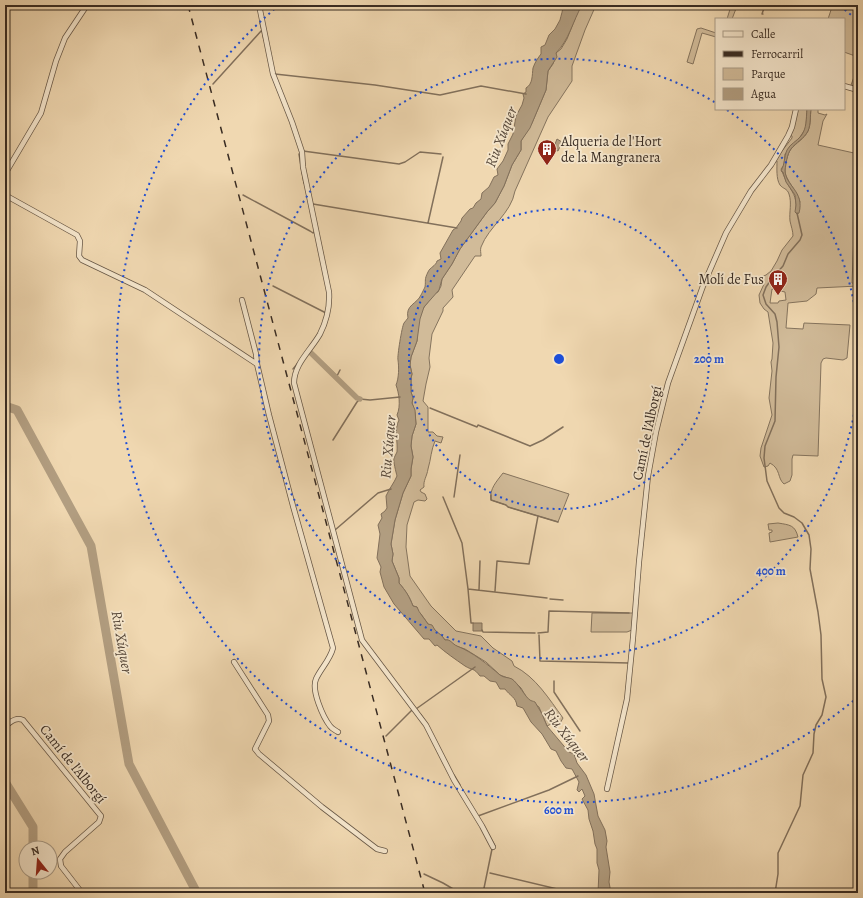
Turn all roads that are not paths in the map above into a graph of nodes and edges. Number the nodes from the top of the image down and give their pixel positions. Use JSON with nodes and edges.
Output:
{"nodes":[{"id":1,"x":87,"y":5,"type":"edge"},
{"id":2,"x":259,"y":5,"type":"edge"},
{"id":3,"x":845,"y":86,"type":"edge"},
{"id":4,"x":858,"y":90,"type":"edge"},
{"id":5,"x":796,"y":110,"type":"edge"},
{"id":6,"x":5,"y":174,"type":"edge"},
{"id":7,"x":5,"y":195,"type":"edge"},
{"id":8,"x":242,"y":300,"type":"dead end"},
{"id":9,"x":257,"y":364,"type":"junction"},
{"id":10,"x":234,"y":662,"type":"dead end"},
{"id":11,"x":5,"y":726,"type":"edge"},
{"id":12,"x":338,"y":732,"type":"dead end"},
{"id":13,"x":607,"y":789,"type":"dead end"},
{"id":14,"x":493,"y":847,"type":"dead end"},
{"id":15,"x":385,"y":851,"type":"dead end"},
{"id":16,"x":82,"y":893,"type":"edge"}],
"edges":[{"from":1,"to":6,"type":"street"},
{"from":2,"to":14,"type":"street"},
{"from":3,"to":4,"type":"street"},
{"from":5,"to":13,"type":"street","name":"Camí de l'Alborgí"},
{"from":7,"to":9,"type":"street"},
{"from":8,"to":9,"type":"street"},
{"from":9,"to":12,"type":"street"},
{"from":10,"to":15,"type":"street"},
{"from":11,"to":16,"type":"street","name":"Camí de l'Alborgí"}]}
